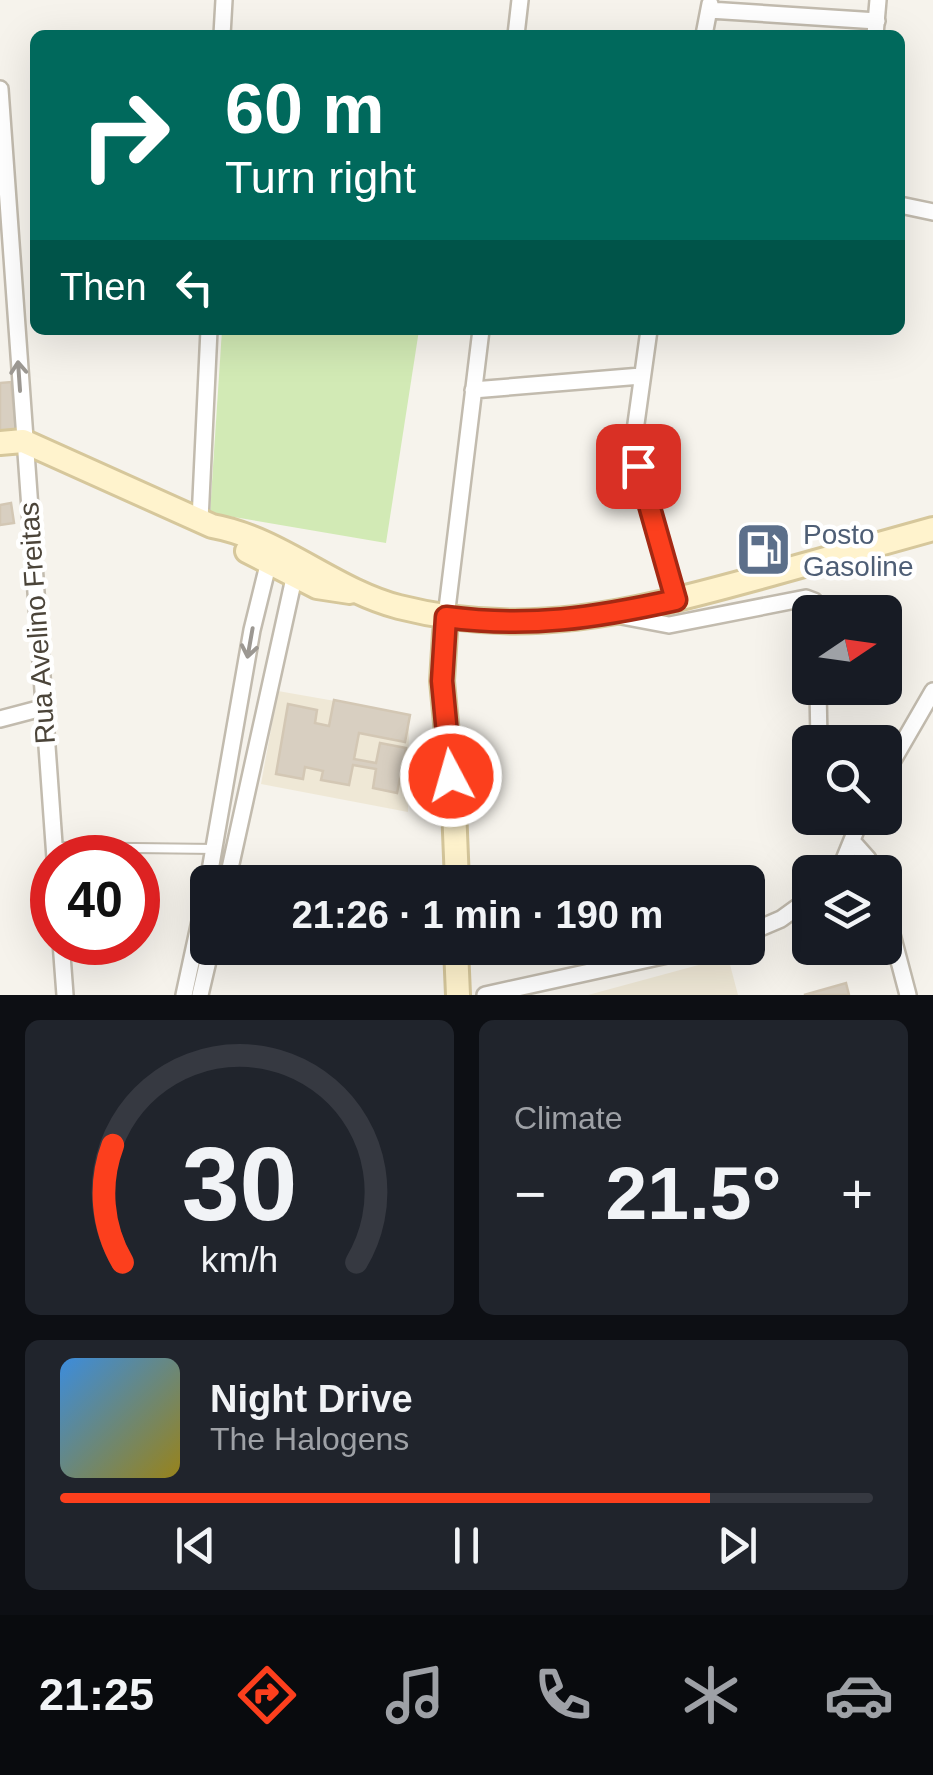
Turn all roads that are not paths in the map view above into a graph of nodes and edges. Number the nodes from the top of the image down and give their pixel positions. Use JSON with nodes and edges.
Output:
{"nodes":[{"id":1,"x":224,"y":0,"type":"edge"},
{"id":2,"x":520,"y":0,"type":"edge"},
{"id":3,"x":878,"y":0,"type":"edge"},
{"id":4,"x":710,"y":5,"type":"edge"},
{"id":5,"x":876,"y":28,"type":"edge"},
{"id":6,"x":222,"y":30,"type":"edge"},
{"id":7,"x":517,"y":30,"type":"edge"},
{"id":8,"x":705,"y":30,"type":"edge"},
{"id":9,"x":0,"y":94,"type":"edge"},
{"id":10,"x":905,"y":206,"type":"edge"},
{"id":11,"x":933,"y":212,"type":"edge"},
{"id":12,"x":209,"y":335,"type":"edge"},
{"id":13,"x":480,"y":335,"type":"edge"},
{"id":14,"x":648,"y":335,"type":"edge"},
{"id":15,"x":641,"y":376,"type":"junction"},
{"id":16,"x":473,"y":390,"type":"junction"},
{"id":17,"x":12,"y":442,"type":"edge"},
{"id":18,"x":206,"y":523,"type":"junction"},
{"id":19,"x":933,"y":529,"type":"edge"},
{"id":20,"x":270,"y":555,"type":"junction"},
{"id":21,"x":296,"y":568,"type":"junction"},
{"id":22,"x":676,"y":600,"type":"junction"},
{"id":23,"x":792,"y":609,"type":"edge"},
{"id":24,"x":612,"y":614,"type":"junction"},
{"id":25,"x":446,"y":617,"type":"junction"},
{"id":26,"x":933,"y":692,"type":"edge"},
{"id":27,"x":42,"y":708,"type":"junction"},
{"id":28,"x":0,"y":719,"type":"edge"},
{"id":29,"x":902,"y":745,"type":"edge"},
{"id":30,"x":222,"y":808,"type":"junction"},
{"id":31,"x":244,"y":813,"type":"junction"},
{"id":32,"x":53,"y":835,"type":"edge"},
{"id":33,"x":215,"y":849,"type":"junction"},
{"id":34,"x":160,"y":850,"type":"edge"},
{"id":35,"x":212,"y":865,"type":"edge"},
{"id":36,"x":230,"y":865,"type":"edge"},
{"id":37,"x":456,"y":865,"type":"edge"},
{"id":38,"x":792,"y":911,"type":"edge"},
{"id":39,"x":765,"y":926,"type":"edge"},
{"id":40,"x":64,"y":965,"type":"edge"},
{"id":41,"x":190,"y":965,"type":"edge"},
{"id":42,"x":207,"y":965,"type":"edge"},
{"id":43,"x":457,"y":965,"type":"edge"},
{"id":44,"x":621,"y":965,"type":"edge"},
{"id":45,"x":900,"y":965,"type":"edge"},
{"id":46,"x":66,"y":995,"type":"edge"},
{"id":47,"x":184,"y":995,"type":"edge"},
{"id":48,"x":200,"y":995,"type":"edge"},
{"id":49,"x":458,"y":995,"type":"edge"},
{"id":50,"x":484,"y":995,"type":"edge"},
{"id":51,"x":908,"y":995,"type":"edge"}],
"edges":[{"from":1,"to":6,"type":"street"},
{"from":2,"to":7,"type":"street"},
{"from":3,"to":5,"type":"street"},
{"from":4,"to":5,"type":"street"},
{"from":4,"to":8,"type":"street"},
{"from":17,"to":9,"type":"street","name":"Rua Avelino Freitas","one_way":true},
{"from":10,"to":11,"type":"street"},
{"from":12,"to":18,"type":"street"},
{"from":13,"to":16,"type":"street"},
{"from":14,"to":15,"type":"street"},
{"from":15,"to":16,"type":"street"},
{"from":15,"to":22,"type":"street"},
{"from":16,"to":25,"type":"street"},
{"from":17,"to":18,"type":"main road"},
{"from":17,"to":27,"type":"street","name":"Rua Avelino Freitas"},
{"from":18,"to":20,"type":"main road"},
{"from":19,"to":22,"type":"main road"},
{"from":20,"to":21,"type":"main road"},
{"from":20,"to":30,"type":"street","one_way":true},
{"from":21,"to":25,"type":"main road"},
{"from":21,"to":31,"type":"street"},
{"from":22,"to":24,"type":"main road"},
{"from":23,"to":24,"type":"street"},
{"from":24,"to":25,"type":"main road"},
{"from":25,"to":37,"type":"main road"},
{"from":26,"to":29,"type":"street"},
{"from":27,"to":28,"type":"street"},
{"from":27,"to":32,"type":"street","name":"Rua Avelino Freitas"},
{"from":30,"to":31,"type":"street"},
{"from":30,"to":33,"type":"street"},
{"from":31,"to":36,"type":"street"},
{"from":33,"to":34,"type":"lane"},
{"from":33,"to":35,"type":"street"},
{"from":38,"to":39,"type":"street"},
{"from":40,"to":46,"type":"street"},
{"from":41,"to":47,"type":"street"},
{"from":42,"to":48,"type":"street"},
{"from":43,"to":49,"type":"main road"},
{"from":44,"to":50,"type":"street"},
{"from":45,"to":51,"type":"street"}]}
